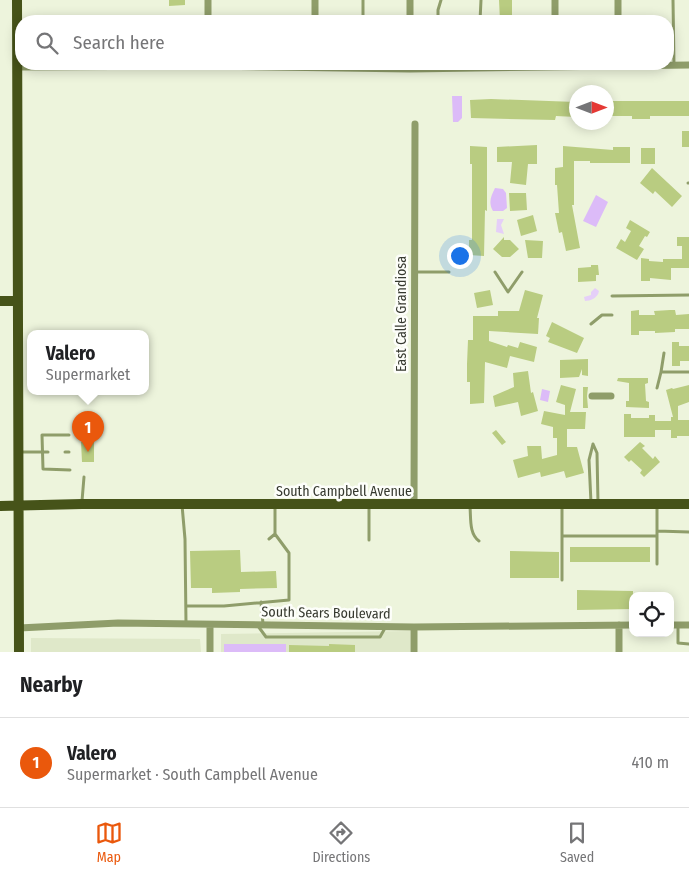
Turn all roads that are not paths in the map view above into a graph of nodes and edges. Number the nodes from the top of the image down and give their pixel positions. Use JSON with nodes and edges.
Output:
{"nodes":[{"id":1,"x":16,"y":0,"type":"edge"},
{"id":2,"x":208,"y":0,"type":"edge"},
{"id":3,"x":315,"y":0,"type":"edge"},
{"id":4,"x":363,"y":0,"type":"edge"},
{"id":5,"x":410,"y":0,"type":"edge"},
{"id":6,"x":441,"y":0,"type":"edge"},
{"id":7,"x":481,"y":0,"type":"edge"},
{"id":8,"x":555,"y":0,"type":"edge"},
{"id":9,"x":618,"y":0,"type":"edge"},
{"id":10,"x":673,"y":0,"type":"edge"},
{"id":11,"x":16,"y":15,"type":"edge"},
{"id":12,"x":208,"y":15,"type":"edge"},
{"id":13,"x":315,"y":15,"type":"edge"},
{"id":14,"x":363,"y":15,"type":"edge"},
{"id":15,"x":410,"y":15,"type":"edge"},
{"id":16,"x":438,"y":15,"type":"edge"},
{"id":17,"x":480,"y":15,"type":"edge"},
{"id":18,"x":555,"y":15,"type":"edge"},
{"id":19,"x":618,"y":15,"type":"edge"},
{"id":20,"x":673,"y":15,"type":"edge"},
{"id":21,"x":674,"y":65,"type":"edge"},
{"id":22,"x":689,"y":65,"type":"edge"},
{"id":23,"x":17,"y":70,"type":"edge"},
{"id":24,"x":415,"y":124,"type":"dead end"},
{"id":25,"x":414,"y":272,"type":"junction"},
{"id":26,"x":449,"y":272,"type":"dead end"},
{"id":27,"x":495,"y":272,"type":"dead end"},
{"id":28,"x":522,"y":272,"type":"dead end"},
{"id":29,"x":689,"y":295,"type":"edge"},
{"id":30,"x":612,"y":296,"type":"dead end"},
{"id":31,"x":0,"y":301,"type":"edge"},
{"id":32,"x":18,"y":301,"type":"junction"},
{"id":33,"x":612,"y":315,"type":"dead end"},
{"id":34,"x":592,"y":324,"type":"dead end"},
{"id":35,"x":664,"y":353,"type":"dead end"},
{"id":36,"x":661,"y":372,"type":"junction"},
{"id":37,"x":689,"y":372,"type":"edge"},
{"id":38,"x":657,"y":388,"type":"dead end"},
{"id":39,"x":592,"y":396,"type":"dead end"},
{"id":40,"x":611,"y":396,"type":"dead end"},
{"id":41,"x":69,"y":435,"type":"dead end"},
{"id":42,"x":19,"y":452,"type":"junction"},
{"id":43,"x":43,"y":452,"type":"junction"},
{"id":44,"x":48,"y":452,"type":"dead end"},
{"id":45,"x":70,"y":470,"type":"dead end"},
{"id":46,"x":84,"y":477,"type":"dead end"},
{"id":47,"x":82,"y":504,"type":"junction"},
{"id":48,"x":182,"y":504,"type":"junction"},
{"id":49,"x":470,"y":504,"type":"junction"},
{"id":50,"x":562,"y":504,"type":"junction"},
{"id":51,"x":595,"y":504,"type":"junction"},
{"id":52,"x":689,"y":504,"type":"edge"},
{"id":53,"x":19,"y":505,"type":"junction"},
{"id":54,"x":275,"y":505,"type":"junction"},
{"id":55,"x":369,"y":505,"type":"junction"},
{"id":56,"x":414,"y":505,"type":"junction"},
{"id":57,"x":657,"y":505,"type":"junction"},
{"id":58,"x":0,"y":506,"type":"edge"},
{"id":59,"x":657,"y":531,"type":"junction"},
{"id":60,"x":689,"y":532,"type":"edge"},
{"id":61,"x":275,"y":534,"type":"junction"},
{"id":62,"x":563,"y":536,"type":"dead end"},
{"id":63,"x":657,"y":536,"type":"junction"},
{"id":64,"x":269,"y":539,"type":"dead end"},
{"id":65,"x":369,"y":540,"type":"dead end"},
{"id":66,"x":479,"y":541,"type":"dead end"},
{"id":67,"x":657,"y":564,"type":"dead end"},
{"id":68,"x":562,"y":580,"type":"dead end"},
{"id":69,"x":261,"y":602,"type":"junction"},
{"id":70,"x":186,"y":606,"type":"junction"},
{"id":71,"x":186,"y":624,"type":"junction"},
{"id":72,"x":210,"y":625,"type":"junction"},
{"id":73,"x":260,"y":625,"type":"junction"},
{"id":74,"x":619,"y":625,"type":"junction"},
{"id":75,"x":629,"y":625,"type":"edge"},
{"id":76,"x":674,"y":625,"type":"edge"},
{"id":77,"x":689,"y":625,"type":"edge"},
{"id":78,"x":386,"y":626,"type":"junction"},
{"id":79,"x":414,"y":627,"type":"junction"},
{"id":80,"x":19,"y":628,"type":"junction"},
{"id":81,"x":689,"y":644,"type":"edge"},
{"id":82,"x":19,"y":652,"type":"edge"},
{"id":83,"x":210,"y":652,"type":"edge"},
{"id":84,"x":414,"y":652,"type":"edge"},
{"id":85,"x":619,"y":652,"type":"edge"}],
"edges":[{"from":1,"to":11,"type":"main road"},
{"from":2,"to":12,"type":"street"},
{"from":3,"to":13,"type":"street"},
{"from":4,"to":14,"type":"lane"},
{"from":5,"to":15,"type":"street"},
{"from":6,"to":16,"type":"lane"},
{"from":7,"to":17,"type":"lane"},
{"from":8,"to":18,"type":"street"},
{"from":9,"to":19,"type":"street"},
{"from":10,"to":20,"type":"lane"},
{"from":21,"to":22,"type":"street"},
{"from":23,"to":32,"type":"main road"},
{"from":24,"to":25,"type":"street","name":"East Calle Grandiosa"},
{"from":25,"to":26,"type":"lane"},
{"from":25,"to":56,"type":"street","name":"East Calle Grandiosa"},
{"from":27,"to":28,"type":"lane"},
{"from":29,"to":30,"type":"lane"},
{"from":31,"to":32,"type":"main road"},
{"from":32,"to":42,"type":"main road"},
{"from":33,"to":34,"type":"lane"},
{"from":35,"to":36,"type":"lane"},
{"from":36,"to":37,"type":"lane"},
{"from":36,"to":38,"type":"lane"},
{"from":39,"to":40,"type":"street"},
{"from":41,"to":43,"type":"lane"},
{"from":42,"to":43,"type":"lane"},
{"from":42,"to":53,"type":"main road"},
{"from":43,"to":44,"type":"lane"},
{"from":43,"to":45,"type":"lane"},
{"from":46,"to":47,"type":"lane"},
{"from":47,"to":48,"type":"main road","name":"South Campbell Avenue"},
{"from":47,"to":53,"type":"main road","name":"South Campbell Avenue"},
{"from":48,"to":54,"type":"main road","name":"South Campbell Avenue"},
{"from":48,"to":70,"type":"lane"},
{"from":49,"to":50,"type":"main road","name":"South Campbell Avenue"},
{"from":49,"to":56,"type":"main road","name":"South Campbell Avenue"},
{"from":49,"to":66,"type":"lane"},
{"from":50,"to":51,"type":"main road","name":"South Campbell Avenue"},
{"from":50,"to":68,"type":"lane"},
{"from":51,"to":51,"type":"lane"},
{"from":51,"to":57,"type":"main road","name":"South Campbell Avenue"},
{"from":52,"to":57,"type":"main road","name":"South Campbell Avenue"},
{"from":53,"to":58,"type":"main road","name":"South Campbell Avenue"},
{"from":53,"to":80,"type":"main road"},
{"from":54,"to":55,"type":"main road","name":"South Campbell Avenue"},
{"from":54,"to":61,"type":"lane"},
{"from":55,"to":56,"type":"main road","name":"South Campbell Avenue"},
{"from":55,"to":65,"type":"lane"},
{"from":57,"to":59,"type":"lane"},
{"from":59,"to":60,"type":"lane"},
{"from":59,"to":63,"type":"lane"},
{"from":61,"to":64,"type":"lane"},
{"from":61,"to":69,"type":"lane"},
{"from":62,"to":63,"type":"lane"},
{"from":63,"to":67,"type":"lane"},
{"from":69,"to":70,"type":"lane"},
{"from":69,"to":73,"type":"lane"},
{"from":70,"to":71,"type":"lane"},
{"from":71,"to":72,"type":"street","name":"South Sears Boulevard"},
{"from":71,"to":80,"type":"street","name":"South Sears Boulevard"},
{"from":72,"to":73,"type":"street","name":"South Sears Boulevard"},
{"from":72,"to":83,"type":"street"},
{"from":73,"to":78,"type":"street","name":"South Sears Boulevard"},
{"from":73,"to":78,"type":"lane"},
{"from":74,"to":75,"type":"street","name":"South Sears Boulevard"},
{"from":74,"to":79,"type":"street","name":"South Sears Boulevard"},
{"from":74,"to":85,"type":"street"},
{"from":76,"to":77,"type":"street"},
{"from":76,"to":81,"type":"lane"},
{"from":78,"to":79,"type":"street","name":"South Sears Boulevard"},
{"from":79,"to":84,"type":"street"},
{"from":80,"to":82,"type":"main road"}]}
